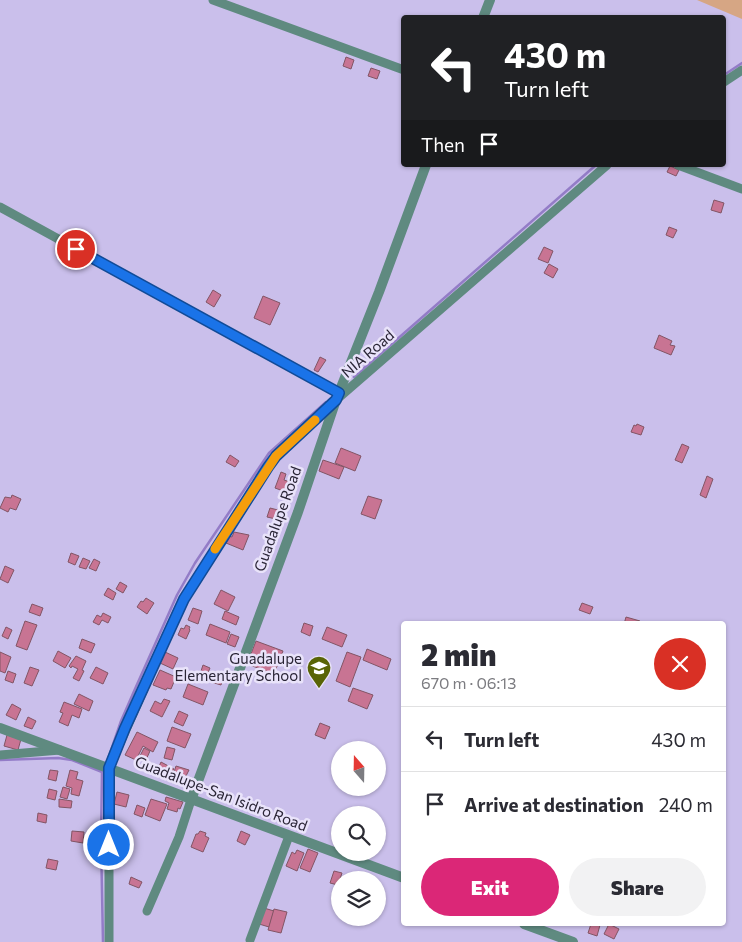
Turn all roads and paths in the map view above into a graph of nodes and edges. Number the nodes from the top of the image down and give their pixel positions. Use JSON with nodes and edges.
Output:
{"nodes":[{"id":1,"x":213,"y":0,"type":"edge"},
{"id":2,"x":490,"y":0,"type":"edge"},
{"id":3,"x":484,"y":15,"type":"edge"},
{"id":4,"x":401,"y":69,"type":"edge"},
{"id":5,"x":742,"y":70,"type":"edge"},
{"id":6,"x":726,"y":81,"type":"edge"},
{"id":7,"x":425,"y":167,"type":"edge"},
{"id":8,"x":605,"y":167,"type":"edge"},
{"id":9,"x":683,"y":167,"type":"edge"},
{"id":10,"x":742,"y":189,"type":"edge"},
{"id":11,"x":0,"y":207,"type":"edge"},
{"id":12,"x":338,"y":396,"type":"junction"},
{"id":13,"x":0,"y":728,"type":"edge"},
{"id":14,"x":60,"y":750,"type":"junction"},
{"id":15,"x":0,"y":755,"type":"edge"},
{"id":16,"x":109,"y":768,"type":"junction"},
{"id":17,"x":190,"y":800,"type":"junction"},
{"id":18,"x":289,"y":836,"type":"junction"},
{"id":19,"x":401,"y":877,"type":"edge"},
{"id":20,"x":147,"y":911,"type":"dead end"},
{"id":21,"x":529,"y":926,"type":"edge"},
{"id":22,"x":250,"y":940,"type":"dead end"},
{"id":23,"x":108,"y":942,"type":"edge"},
{"id":24,"x":573,"y":942,"type":"edge"}],
"edges":[{"from":1,"to":4,"type":"street"},
{"from":2,"to":3,"type":"street"},
{"from":5,"to":6,"type":"street"},
{"from":7,"to":12,"type":"street","name":"Guadalupe Road"},
{"from":8,"to":12,"type":"street","name":"NIA Road"},
{"from":9,"to":10,"type":"street"},
{"from":11,"to":12,"type":"street"},
{"from":12,"to":16,"type":"street","name":"NIA Road"},
{"from":12,"to":17,"type":"street","name":"Guadalupe Road"},
{"from":13,"to":14,"type":"street","name":"Guadalupe-San Isidro Road"},
{"from":14,"to":15,"type":"street"},
{"from":14,"to":16,"type":"street","name":"Guadalupe-San Isidro Road"},
{"from":16,"to":17,"type":"street","name":"Guadalupe-San Isidro Road"},
{"from":16,"to":23,"type":"street","name":"NIA Road"},
{"from":17,"to":18,"type":"street","name":"Guadalupe-San Isidro Road"},
{"from":17,"to":20,"type":"street"},
{"from":18,"to":19,"type":"street","name":"Guadalupe-San Isidro Road"},
{"from":18,"to":22,"type":"street"},
{"from":21,"to":24,"type":"street"}]}
